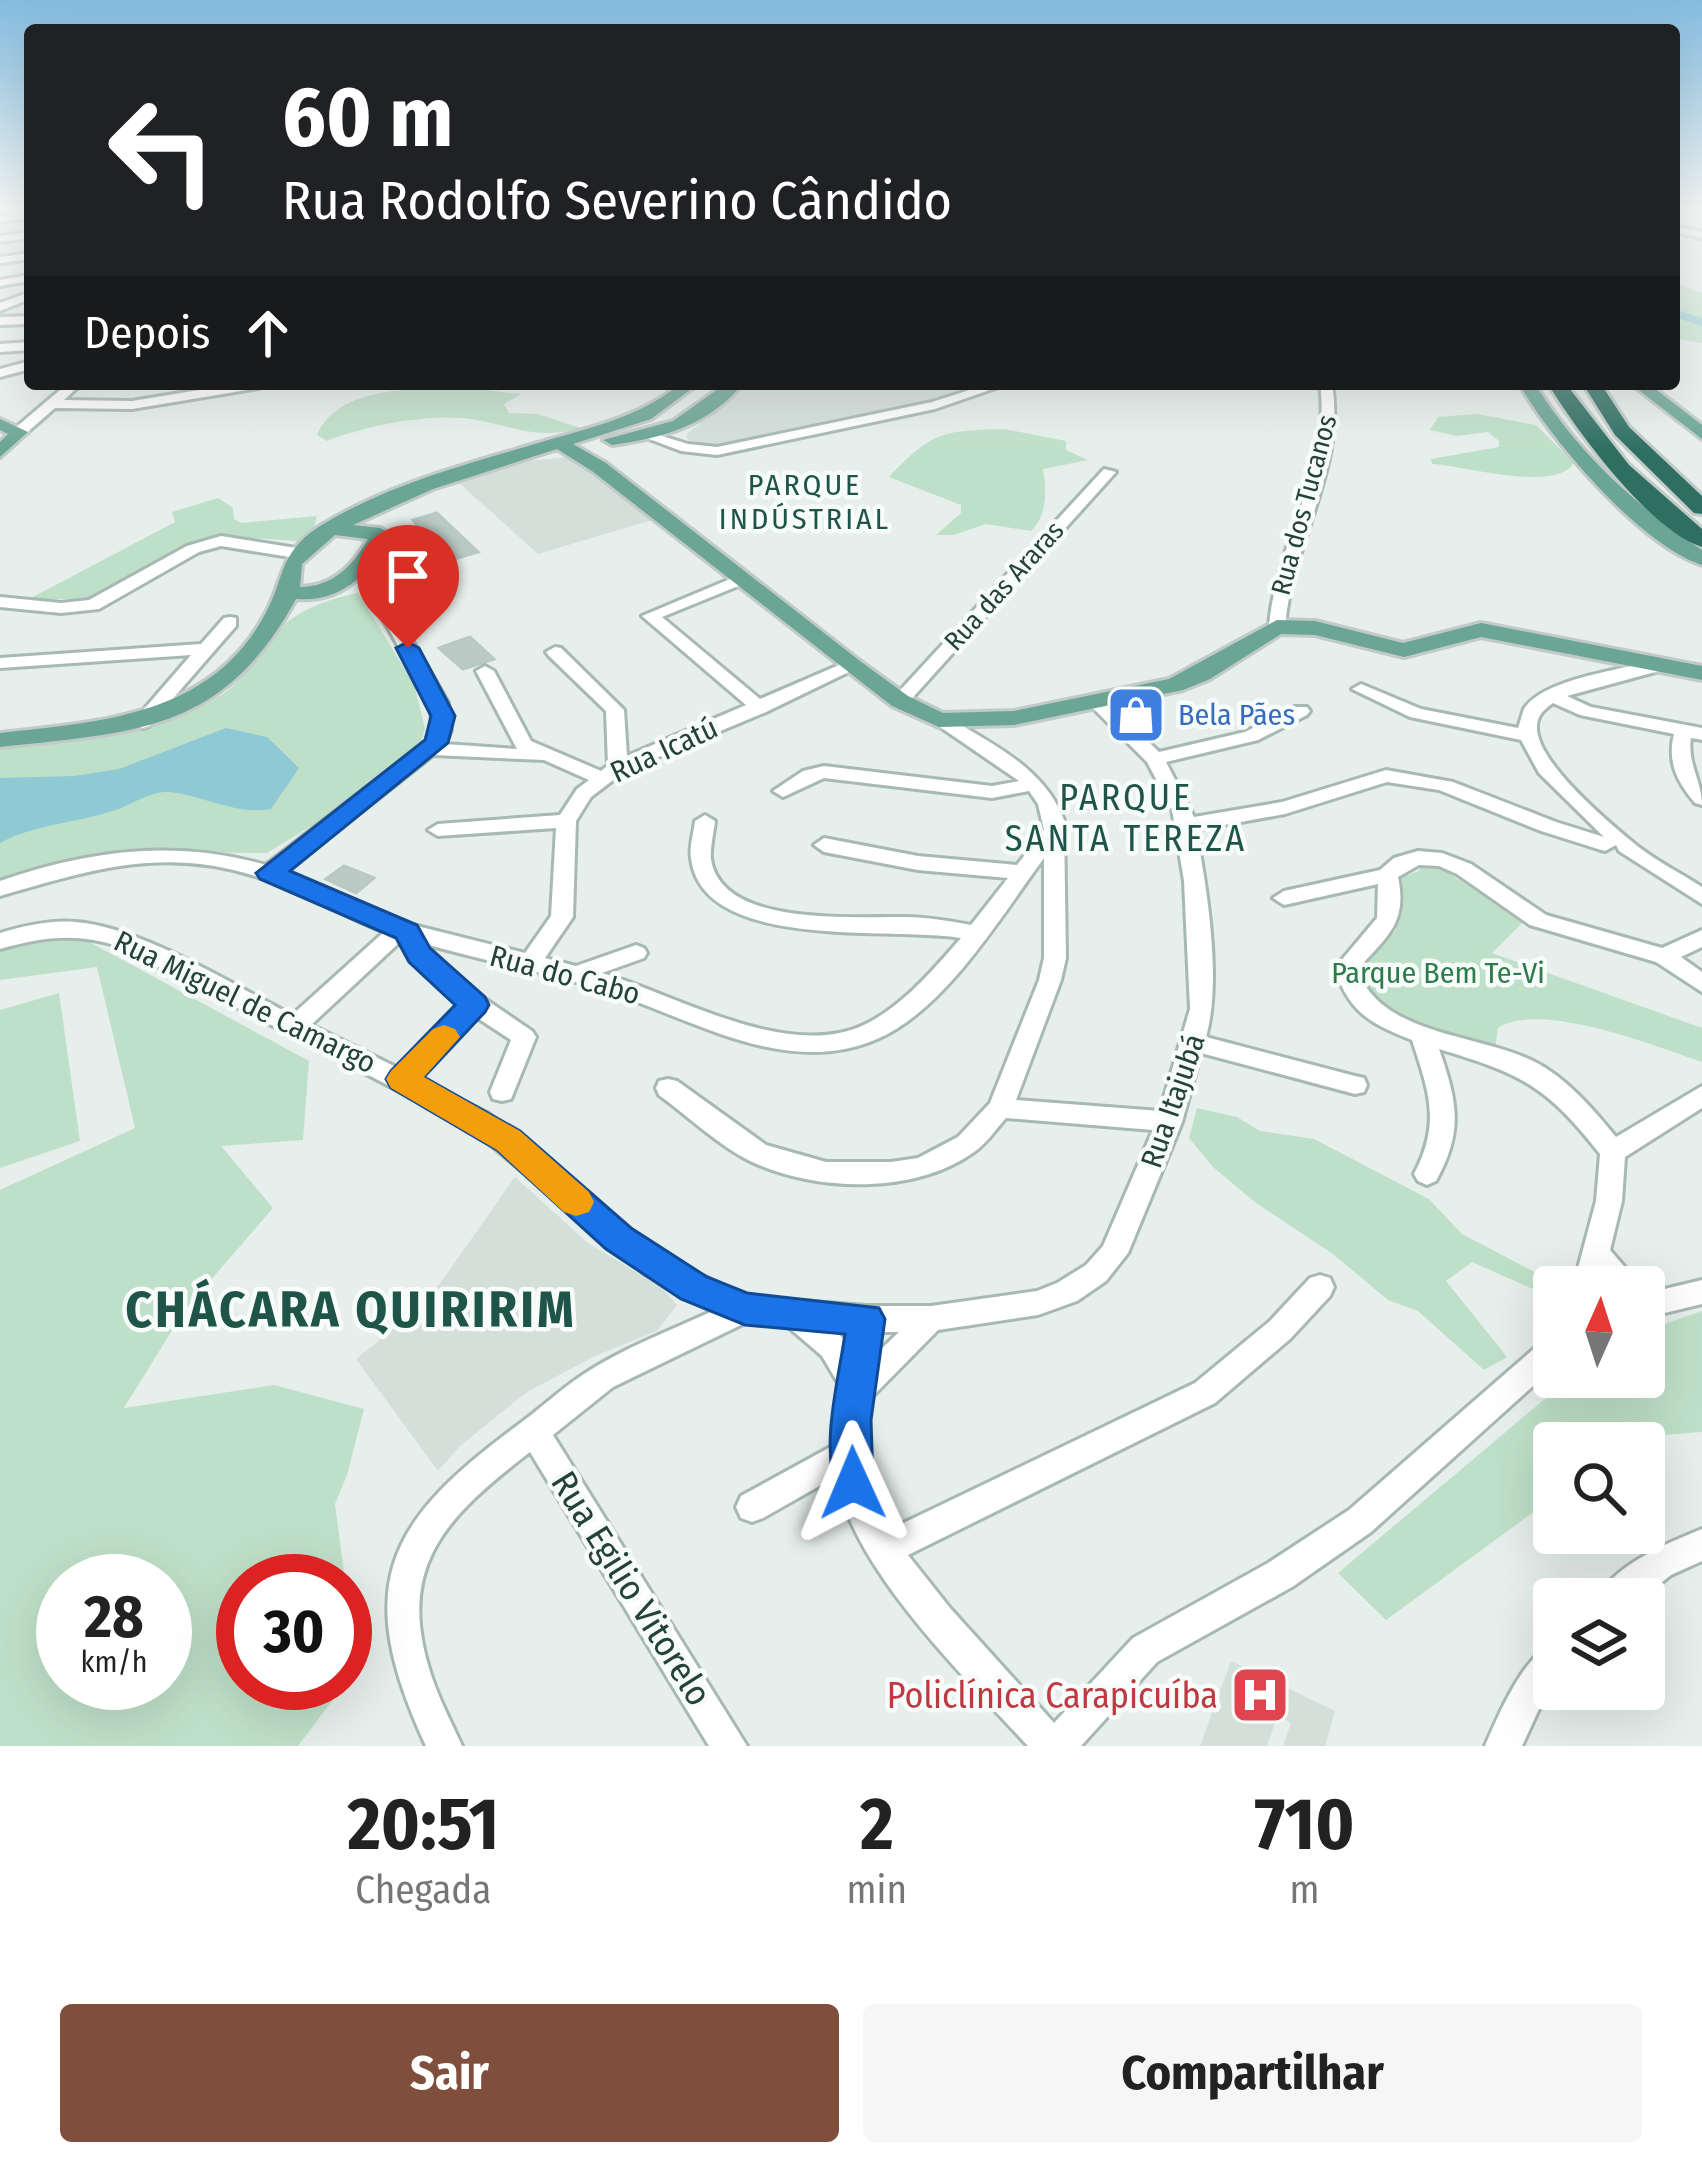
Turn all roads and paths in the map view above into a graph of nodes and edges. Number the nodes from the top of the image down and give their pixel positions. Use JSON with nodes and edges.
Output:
{"nodes":[{"id":1,"x":67,"y":390,"type":"edge"},
{"id":2,"x":184,"y":390,"type":"edge"},
{"id":3,"x":225,"y":390,"type":"edge"},
{"id":4,"x":683,"y":390,"type":"edge"},
{"id":5,"x":729,"y":390,"type":"edge"},
{"id":6,"x":982,"y":390,"type":"edge"},
{"id":7,"x":1327,"y":390,"type":"edge"},
{"id":8,"x":1530,"y":390,"type":"edge"},
{"id":9,"x":1561,"y":390,"type":"edge"},
{"id":10,"x":1596,"y":390,"type":"edge"},
{"id":11,"x":1647,"y":390,"type":"edge"},
{"id":12,"x":191,"y":396,"type":"junction"},
{"id":13,"x":670,"y":401,"type":"junction"},
{"id":14,"x":51,"y":404,"type":"junction"},
{"id":15,"x":712,"y":408,"type":"junction"},
{"id":16,"x":0,"y":424,"type":"edge"},
{"id":17,"x":680,"y":427,"type":"junction"},
{"id":18,"x":19,"y":432,"type":"junction"},
{"id":19,"x":1702,"y":434,"type":"edge"},
{"id":20,"x":640,"y":436,"type":"junction"},
{"id":21,"x":565,"y":447,"type":"junction"},
{"id":22,"x":692,"y":449,"type":"junction"},
{"id":23,"x":0,"y":452,"type":"edge"},
{"id":24,"x":592,"y":463,"type":"junction"},
{"id":25,"x":1109,"y":472,"type":"dead end"},
{"id":26,"x":1702,"y":508,"type":"edge"},
{"id":27,"x":336,"y":529,"type":"junction"},
{"id":28,"x":380,"y":534,"type":"junction"},
{"id":29,"x":1702,"y":540,"type":"edge"},
{"id":30,"x":296,"y":553,"type":"junction"},
{"id":31,"x":1702,"y":559,"type":"edge"},
{"id":32,"x":362,"y":567,"type":"junction"},
{"id":33,"x":742,"y":579,"type":"junction"},
{"id":34,"x":308,"y":592,"type":"junction"},
{"id":35,"x":378,"y":595,"type":"junction"},
{"id":36,"x":0,"y":602,"type":"edge"},
{"id":37,"x":230,"y":622,"type":"dead end"},
{"id":38,"x":1277,"y":627,"type":"junction"},
{"id":39,"x":205,"y":649,"type":"junction"},
{"id":40,"x":555,"y":652,"type":"dead end"},
{"id":41,"x":0,"y":664,"type":"edge"},
{"id":42,"x":1660,"y":665,"type":"junction"},
{"id":43,"x":852,"y":666,"type":"junction"},
{"id":44,"x":485,"y":671,"type":"dead end"},
{"id":45,"x":1702,"y":673,"type":"edge"},
{"id":46,"x":1361,"y":689,"type":"dead end"},
{"id":47,"x":1550,"y":695,"type":"junction"},
{"id":48,"x":900,"y":701,"type":"junction"},
{"id":49,"x":1097,"y":702,"type":"junction"},
{"id":50,"x":760,"y":708,"type":"junction"},
{"id":51,"x":1300,"y":711,"type":"dead end"},
{"id":52,"x":1586,"y":711,"type":"junction"},
{"id":53,"x":939,"y":720,"type":"junction"},
{"id":54,"x":142,"y":722,"type":"junction"},
{"id":55,"x":1526,"y":724,"type":"junction"},
{"id":56,"x":0,"y":725,"type":"edge"},
{"id":57,"x":115,"y":727,"type":"junction"},
{"id":58,"x":1693,"y":733,"type":"edge"},
{"id":59,"x":0,"y":740,"type":"edge"},
{"id":60,"x":429,"y":749,"type":"junction"},
{"id":61,"x":545,"y":756,"type":"junction"},
{"id":62,"x":1155,"y":759,"type":"junction"},
{"id":63,"x":610,"y":773,"type":"junction"},
{"id":64,"x":1034,"y":784,"type":"junction"},
{"id":65,"x":783,"y":791,"type":"dead end"},
{"id":66,"x":1702,"y":799,"type":"edge"},
{"id":67,"x":566,"y":820,"type":"junction"},
{"id":68,"x":705,"y":820,"type":"dead end"},
{"id":69,"x":1187,"y":825,"type":"junction"},
{"id":70,"x":438,"y":830,"type":"dead end"},
{"id":71,"x":1053,"y":832,"type":"junction"},
{"id":72,"x":1617,"y":843,"type":"junction"},
{"id":73,"x":824,"y":845,"type":"dead end"},
{"id":74,"x":270,"y":873,"type":"junction"},
{"id":75,"x":1387,"y":875,"type":"junction"},
{"id":76,"x":1017,"y":879,"type":"junction"},
{"id":77,"x":0,"y":889,"type":"edge"},
{"id":78,"x":1054,"y":892,"type":"junction"},
{"id":79,"x":1702,"y":897,"type":"edge"},
{"id":80,"x":1284,"y":898,"type":"dead end"},
{"id":81,"x":404,"y":930,"type":"junction"},
{"id":82,"x":973,"y":933,"type":"junction"},
{"id":83,"x":1702,"y":938,"type":"edge"},
{"id":84,"x":0,"y":941,"type":"edge"},
{"id":85,"x":637,"y":953,"type":"dead end"},
{"id":86,"x":1664,"y":956,"type":"junction"},
{"id":87,"x":530,"y":963,"type":"junction"},
{"id":88,"x":577,"y":974,"type":"junction"},
{"id":89,"x":1702,"y":985,"type":"edge"},
{"id":90,"x":474,"y":1005,"type":"junction"},
{"id":91,"x":295,"y":1026,"type":"junction"},
{"id":92,"x":1422,"y":1034,"type":"junction"},
{"id":93,"x":1193,"y":1042,"type":"junction"},
{"id":94,"x":402,"y":1079,"type":"junction"},
{"id":95,"x":1355,"y":1085,"type":"dead end"},
{"id":96,"x":668,"y":1088,"type":"dead end"},
{"id":97,"x":502,"y":1092,"type":"dead end"},
{"id":98,"x":1702,"y":1096,"type":"edge"},
{"id":99,"x":1000,"y":1108,"type":"junction"},
{"id":100,"x":1169,"y":1122,"type":"junction"},
{"id":101,"x":1613,"y":1152,"type":"junction"},
{"id":102,"x":1427,"y":1174,"type":"dead end"},
{"id":103,"x":1595,"y":1252,"type":"junction"},
{"id":104,"x":1592,"y":1266,"type":"edge"},
{"id":105,"x":1608,"y":1266,"type":"edge"},
{"id":106,"x":1320,"y":1287,"type":"dead end"},
{"id":107,"x":1702,"y":1292,"type":"edge"},
{"id":108,"x":1665,"y":1298,"type":"edge"},
{"id":109,"x":745,"y":1309,"type":"junction"},
{"id":110,"x":788,"y":1311,"type":"junction"},
{"id":111,"x":866,"y":1319,"type":"junction"},
{"id":112,"x":931,"y":1319,"type":"junction"},
{"id":113,"x":1533,"y":1368,"type":"edge"},
{"id":114,"x":856,"y":1392,"type":"junction"},
{"id":115,"x":534,"y":1431,"type":"junction"},
{"id":116,"x":852,"y":1451,"type":"junction"},
{"id":117,"x":752,"y":1507,"type":"dead end"},
{"id":118,"x":1702,"y":1545,"type":"edge"},
{"id":119,"x":885,"y":1549,"type":"junction"},
{"id":120,"x":1642,"y":1578,"type":"edge"},
{"id":121,"x":1533,"y":1689,"type":"edge"},
{"id":122,"x":444,"y":1746,"type":"edge"},
{"id":123,"x":729,"y":1746,"type":"edge"},
{"id":124,"x":1054,"y":1746,"type":"edge"},
{"id":125,"x":1503,"y":1746,"type":"edge"}],
"edges":[{"from":1,"to":14,"type":"street"},
{"from":2,"to":12,"type":"street"},
{"from":3,"to":12,"type":"street"},
{"from":4,"to":13,"type":"main road"},
{"from":5,"to":15,"type":"main road"},
{"from":6,"to":22,"type":"street"},
{"from":7,"to":38,"type":"street","name":"Rua dos Tucanos"},
{"from":8,"to":31,"type":"main road"},
{"from":9,"to":29,"type":"highway"},
{"from":10,"to":26,"type":"highway"},
{"from":11,"to":19,"type":"main road"},
{"from":12,"to":14,"type":"street"},
{"from":13,"to":15,"type":"main road"},
{"from":13,"to":27,"type":"main road"},
{"from":14,"to":18,"type":"street"},
{"from":15,"to":17,"type":"main road"},
{"from":16,"to":18,"type":"main road"},
{"from":17,"to":20,"type":"main road"},
{"from":17,"to":22,"type":"street"},
{"from":18,"to":23,"type":"main road"},
{"from":20,"to":21,"type":"main road"},
{"from":20,"to":22,"type":"street"},
{"from":20,"to":24,"type":"main road"},
{"from":21,"to":24,"type":"main road"},
{"from":21,"to":28,"type":"main road"},
{"from":24,"to":33,"type":"main road"},
{"from":25,"to":48,"type":"street","name":"Rua das Araras"},
{"from":27,"to":28,"type":"main road"},
{"from":27,"to":30,"type":"main road"},
{"from":28,"to":32,"type":"main road"},
{"from":30,"to":34,"type":"main road"},
{"from":30,"to":36,"type":"street"},
{"from":32,"to":34,"type":"main road"},
{"from":32,"to":35,"type":"street"},
{"from":33,"to":43,"type":"main road"},
{"from":33,"to":50,"type":"street"},
{"from":34,"to":35,"type":"street"},
{"from":34,"to":54,"type":"main road"},
{"from":35,"to":60,"type":"street"},
{"from":37,"to":39,"type":"street"},
{"from":38,"to":42,"type":"main road"},
{"from":38,"to":49,"type":"main road"},
{"from":39,"to":41,"type":"street"},
{"from":39,"to":54,"type":"street"},
{"from":40,"to":63,"type":"street"},
{"from":42,"to":45,"type":"main road"},
{"from":42,"to":47,"type":"street"},
{"from":43,"to":48,"type":"main road"},
{"from":43,"to":50,"type":"street","name":"Rua Icatú"},
{"from":44,"to":61,"type":"street"},
{"from":46,"to":55,"type":"street"},
{"from":47,"to":52,"type":"street"},
{"from":47,"to":55,"type":"street"},
{"from":48,"to":53,"type":"main road"},
{"from":49,"to":53,"type":"main road"},
{"from":49,"to":62,"type":"street","name":"Rua Itajubá"},
{"from":50,"to":63,"type":"street","name":"Rua Icatú"},
{"from":51,"to":62,"type":"street"},
{"from":52,"to":55,"type":"street"},
{"from":52,"to":58,"type":"street"},
{"from":53,"to":64,"type":"street"},
{"from":54,"to":57,"type":"main road"},
{"from":55,"to":72,"type":"street"},
{"from":56,"to":57,"type":"main road"},
{"from":57,"to":59,"type":"main road"},
{"from":58,"to":66,"type":"street"},
{"from":60,"to":61,"type":"street"},
{"from":60,"to":74,"type":"street"},
{"from":61,"to":63,"type":"street"},
{"from":62,"to":69,"type":"street","name":"Rua Itajubá"},
{"from":63,"to":67,"type":"street","name":"Rua Icatú"},
{"from":64,"to":65,"type":"street"},
{"from":64,"to":71,"type":"street"},
{"from":67,"to":70,"type":"street"},
{"from":67,"to":87,"type":"street"},
{"from":68,"to":82,"type":"street"},
{"from":69,"to":72,"type":"street"},
{"from":69,"to":93,"type":"street","name":"Rua Itajubá"},
{"from":71,"to":76,"type":"street","name":"Rua do Cabo"},
{"from":71,"to":78,"type":"street"},
{"from":72,"to":79,"type":"street"},
{"from":73,"to":76,"type":"street"},
{"from":74,"to":77,"type":"street","name":"Rua do Cabo"},
{"from":74,"to":81,"type":"street","name":"Rua do Cabo"},
{"from":75,"to":80,"type":"street"},
{"from":75,"to":86,"type":"street"},
{"from":75,"to":92,"type":"street"},
{"from":76,"to":78,"type":"street"},
{"from":76,"to":82,"type":"street","name":"Rua do Cabo"},
{"from":78,"to":99,"type":"street"},
{"from":81,"to":87,"type":"street","name":"Rua do Cabo"},
{"from":81,"to":90,"type":"street"},
{"from":81,"to":91,"type":"street"},
{"from":82,"to":88,"type":"street","name":"Rua do Cabo"},
{"from":83,"to":86,"type":"street"},
{"from":84,"to":91,"type":"street","name":"Rua Miguel de Camargo"},
{"from":85,"to":88,"type":"street"},
{"from":86,"to":89,"type":"street"},
{"from":87,"to":88,"type":"street","name":"Rua do Cabo"},
{"from":90,"to":94,"type":"street"},
{"from":90,"to":97,"type":"street"},
{"from":91,"to":94,"type":"street","name":"Rua Miguel de Camargo"},
{"from":92,"to":101,"type":"street"},
{"from":92,"to":102,"type":"street"},
{"from":93,"to":95,"type":"street"},
{"from":93,"to":100,"type":"street","name":"Rua Itajubá"},
{"from":94,"to":109,"type":"street","name":"Rua Miguel de Camargo"},
{"from":96,"to":99,"type":"street"},
{"from":98,"to":101,"type":"street"},
{"from":99,"to":100,"type":"street"},
{"from":100,"to":112,"type":"street","name":"Rua Itajubá"},
{"from":101,"to":103,"type":"street"},
{"from":103,"to":104,"type":"street"},
{"from":103,"to":105,"type":"street"},
{"from":106,"to":119,"type":"street"},
{"from":107,"to":108,"type":"street"},
{"from":109,"to":110,"type":"street","name":"Rua Itajubá"},
{"from":109,"to":115,"type":"street"},
{"from":110,"to":111,"type":"street","name":"Rua Itajubá"},
{"from":110,"to":114,"type":"street"},
{"from":111,"to":112,"type":"street","name":"Rua Itajubá"},
{"from":111,"to":114,"type":"street"},
{"from":112,"to":114,"type":"street"},
{"from":113,"to":124,"type":"street"},
{"from":114,"to":116,"type":"street"},
{"from":115,"to":122,"type":"street"},
{"from":115,"to":123,"type":"street","name":"Rua Egilio Vitorelo"},
{"from":116,"to":117,"type":"street"},
{"from":116,"to":119,"type":"street"},
{"from":118,"to":120,"type":"street"},
{"from":119,"to":124,"type":"street"},
{"from":121,"to":125,"type":"street"}]}
